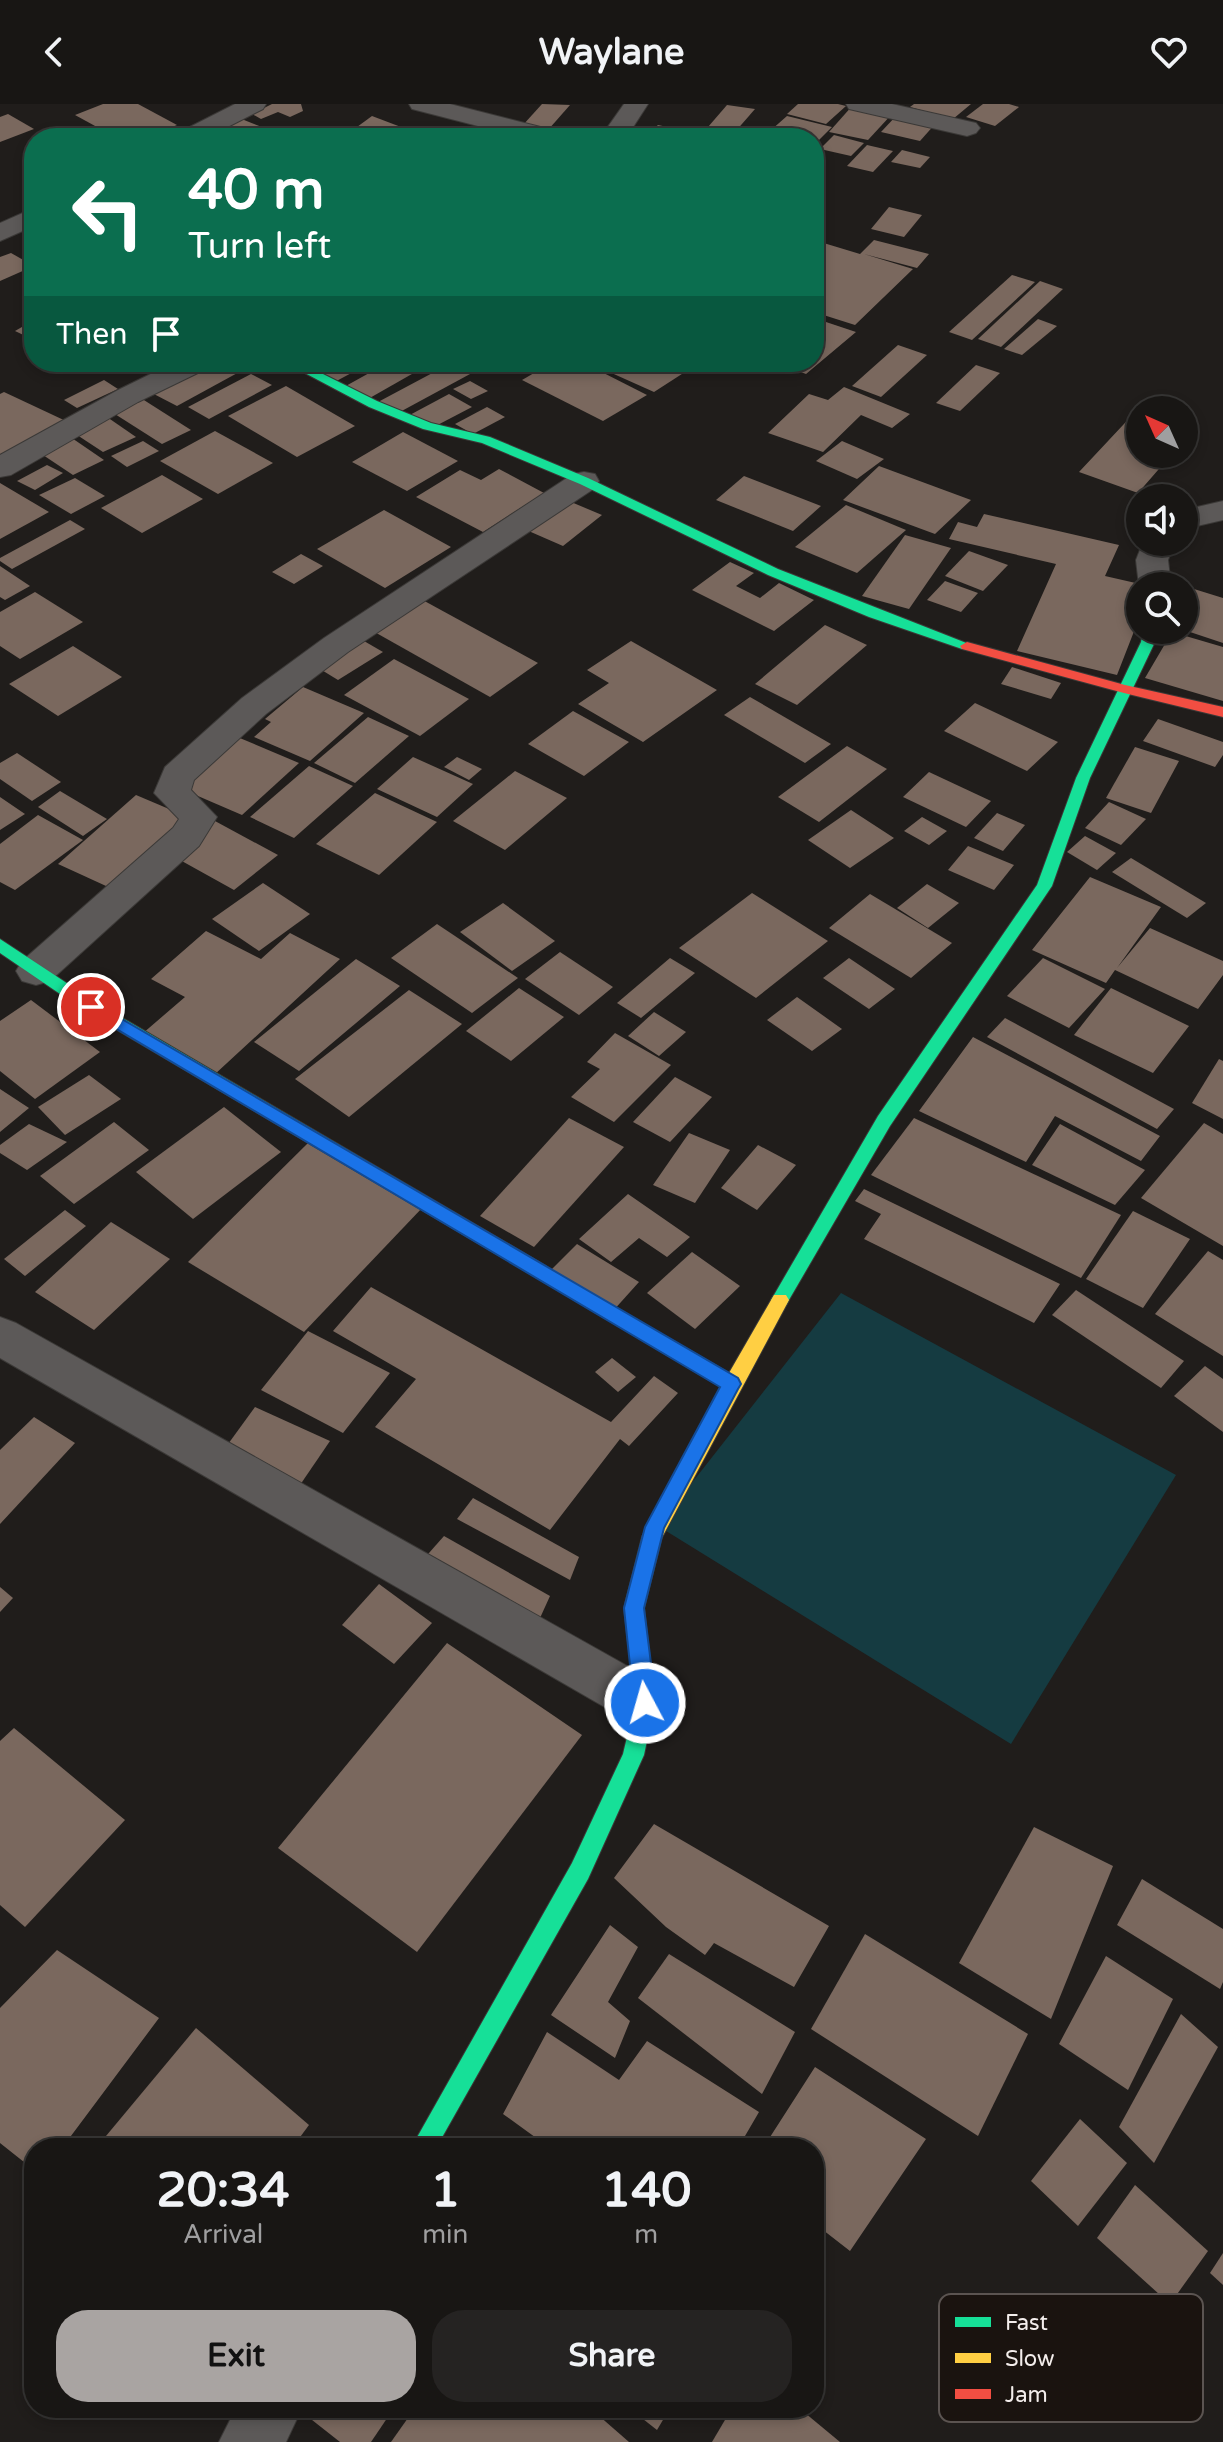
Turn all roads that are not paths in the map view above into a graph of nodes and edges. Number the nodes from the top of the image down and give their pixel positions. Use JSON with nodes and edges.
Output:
{"nodes":[{"id":1,"x":254,"y":104,"type":"edge"},
{"id":2,"x":421,"y":104,"type":"edge"},
{"id":3,"x":636,"y":104,"type":"edge"},
{"id":4,"x":858,"y":104,"type":"edge"},
{"id":5,"x":207,"y":128,"type":"edge"},
{"id":6,"x":516,"y":128,"type":"edge"},
{"id":7,"x":620,"y":128,"type":"edge"},
{"id":8,"x":967,"y":128,"type":"dead end"},
{"id":9,"x":24,"y":220,"type":"edge"},
{"id":10,"x":2,"y":230,"type":"edge"},
{"id":11,"x":24,"y":239,"type":"edge"},
{"id":12,"x":177,"y":372,"type":"edge"},
{"id":13,"x":310,"y":372,"type":"edge"},
{"id":14,"x":0,"y":468,"type":"edge"},
{"id":15,"x":584,"y":481,"type":"junction"},
{"id":16,"x":1223,"y":510,"type":"edge"},
{"id":17,"x":1198,"y":516,"type":"edge"},
{"id":18,"x":1147,"y":644,"type":"edge"},
{"id":19,"x":1124,"y":689,"type":"junction"},
{"id":20,"x":1223,"y":712,"type":"edge"},
{"id":21,"x":0,"y":945,"type":"edge"},
{"id":22,"x":36,"y":971,"type":"junction"},
{"id":23,"x":0,"y":1336,"type":"edge"},
{"id":24,"x":732,"y":1384,"type":"junction"},
{"id":25,"x":645,"y":1703,"type":"junction"},
{"id":26,"x":429,"y":2138,"type":"edge"},
{"id":27,"x":265,"y":2418,"type":"edge"},
{"id":28,"x":251,"y":2442,"type":"edge"}],
"edges":[{"from":1,"to":5,"type":"street"},
{"from":2,"to":6,"type":"street"},
{"from":3,"to":7,"type":"street"},
{"from":4,"to":8,"type":"street"},
{"from":9,"to":10,"type":"street"},
{"from":10,"to":11,"type":"street"},
{"from":12,"to":14,"type":"street"},
{"from":13,"to":15,"type":"street"},
{"from":15,"to":19,"type":"street"},
{"from":15,"to":22,"type":"street"},
{"from":16,"to":17,"type":"street"},
{"from":18,"to":19,"type":"street"},
{"from":19,"to":20,"type":"street"},
{"from":19,"to":24,"type":"street"},
{"from":21,"to":22,"type":"street"},
{"from":22,"to":24,"type":"street"},
{"from":23,"to":25,"type":"street"},
{"from":24,"to":25,"type":"street"},
{"from":25,"to":26,"type":"street"},
{"from":27,"to":28,"type":"street"}]}
